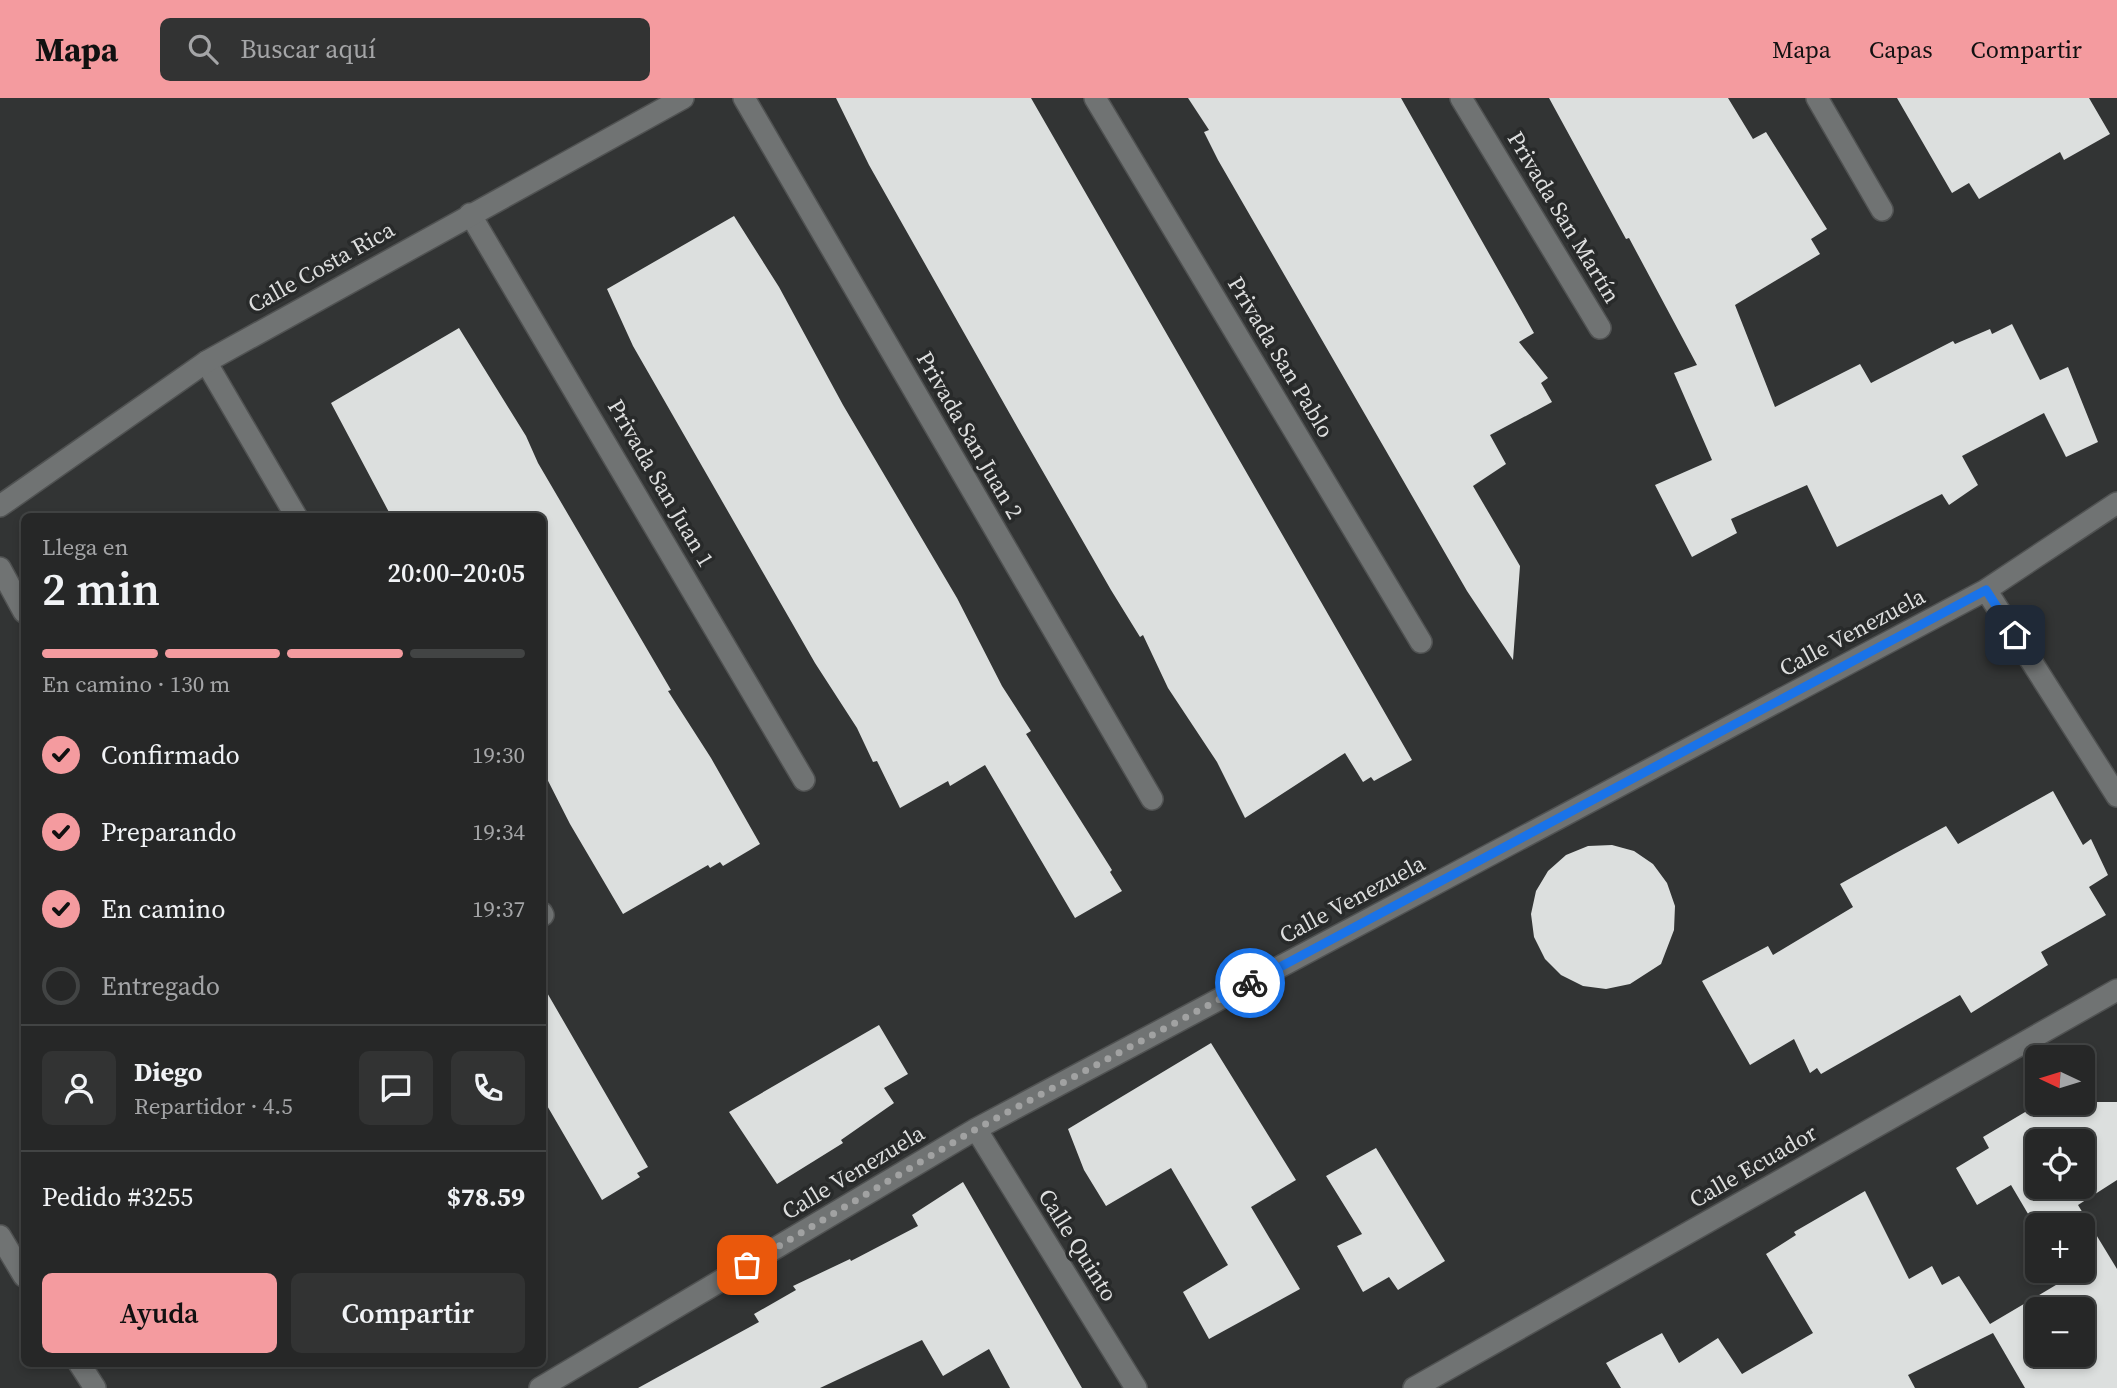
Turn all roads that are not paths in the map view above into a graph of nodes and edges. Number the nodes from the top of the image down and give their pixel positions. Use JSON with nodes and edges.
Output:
{"nodes":[{"id":1,"x":683,"y":98,"type":"edge"},
{"id":2,"x":744,"y":98,"type":"edge"},
{"id":3,"x":1095,"y":98,"type":"edge"},
{"id":4,"x":1461,"y":98,"type":"edge"},
{"id":5,"x":1817,"y":98,"type":"edge"},
{"id":6,"x":1882,"y":210,"type":"dead end"},
{"id":7,"x":470,"y":214,"type":"junction"},
{"id":8,"x":1600,"y":328,"type":"dead end"},
{"id":9,"x":206,"y":362,"type":"junction"},
{"id":10,"x":2117,"y":503,"type":"edge"},
{"id":11,"x":0,"y":506,"type":"edge"},
{"id":12,"x":294,"y":513,"type":"edge"},
{"id":13,"x":0,"y":568,"type":"edge"},
{"id":14,"x":1986,"y":590,"type":"junction"},
{"id":15,"x":21,"y":606,"type":"edge"},
{"id":16,"x":1421,"y":642,"type":"dead end"},
{"id":17,"x":804,"y":780,"type":"dead end"},
{"id":18,"x":2117,"y":796,"type":"edge"},
{"id":19,"x":1152,"y":799,"type":"dead end"},
{"id":20,"x":2117,"y":990,"type":"edge"},
{"id":21,"x":976,"y":1129,"type":"junction"},
{"id":22,"x":0,"y":1236,"type":"edge"},
{"id":23,"x":21,"y":1271,"type":"edge"},
{"id":24,"x":82,"y":1367,"type":"edge"},
{"id":25,"x":95,"y":1388,"type":"edge"},
{"id":26,"x":540,"y":1388,"type":"edge"},
{"id":27,"x":1136,"y":1388,"type":"edge"},
{"id":28,"x":1415,"y":1388,"type":"edge"}],
"edges":[{"from":1,"to":7,"type":"street","name":"Calle Costa Rica"},
{"from":2,"to":19,"type":"street","name":"Privada San Juan 2"},
{"from":3,"to":16,"type":"street","name":"Privada San Pablo"},
{"from":4,"to":8,"type":"street","name":"Privada San Martín"},
{"from":5,"to":6,"type":"street"},
{"from":7,"to":9,"type":"street","name":"Calle Costa Rica"},
{"from":7,"to":17,"type":"street","name":"Privada San Juan 1"},
{"from":9,"to":11,"type":"street","name":"Calle Costa Rica"},
{"from":9,"to":12,"type":"street"},
{"from":10,"to":14,"type":"street","name":"Calle Venezuela"},
{"from":13,"to":15,"type":"street"},
{"from":14,"to":18,"type":"street"},
{"from":14,"to":21,"type":"street","name":"Calle Venezuela"},
{"from":20,"to":28,"type":"street","name":"Calle Ecuador"},
{"from":21,"to":26,"type":"street","name":"Calle Venezuela"},
{"from":21,"to":27,"type":"street","name":"Calle Quinto"},
{"from":22,"to":23,"type":"street"},
{"from":24,"to":25,"type":"street"}]}
